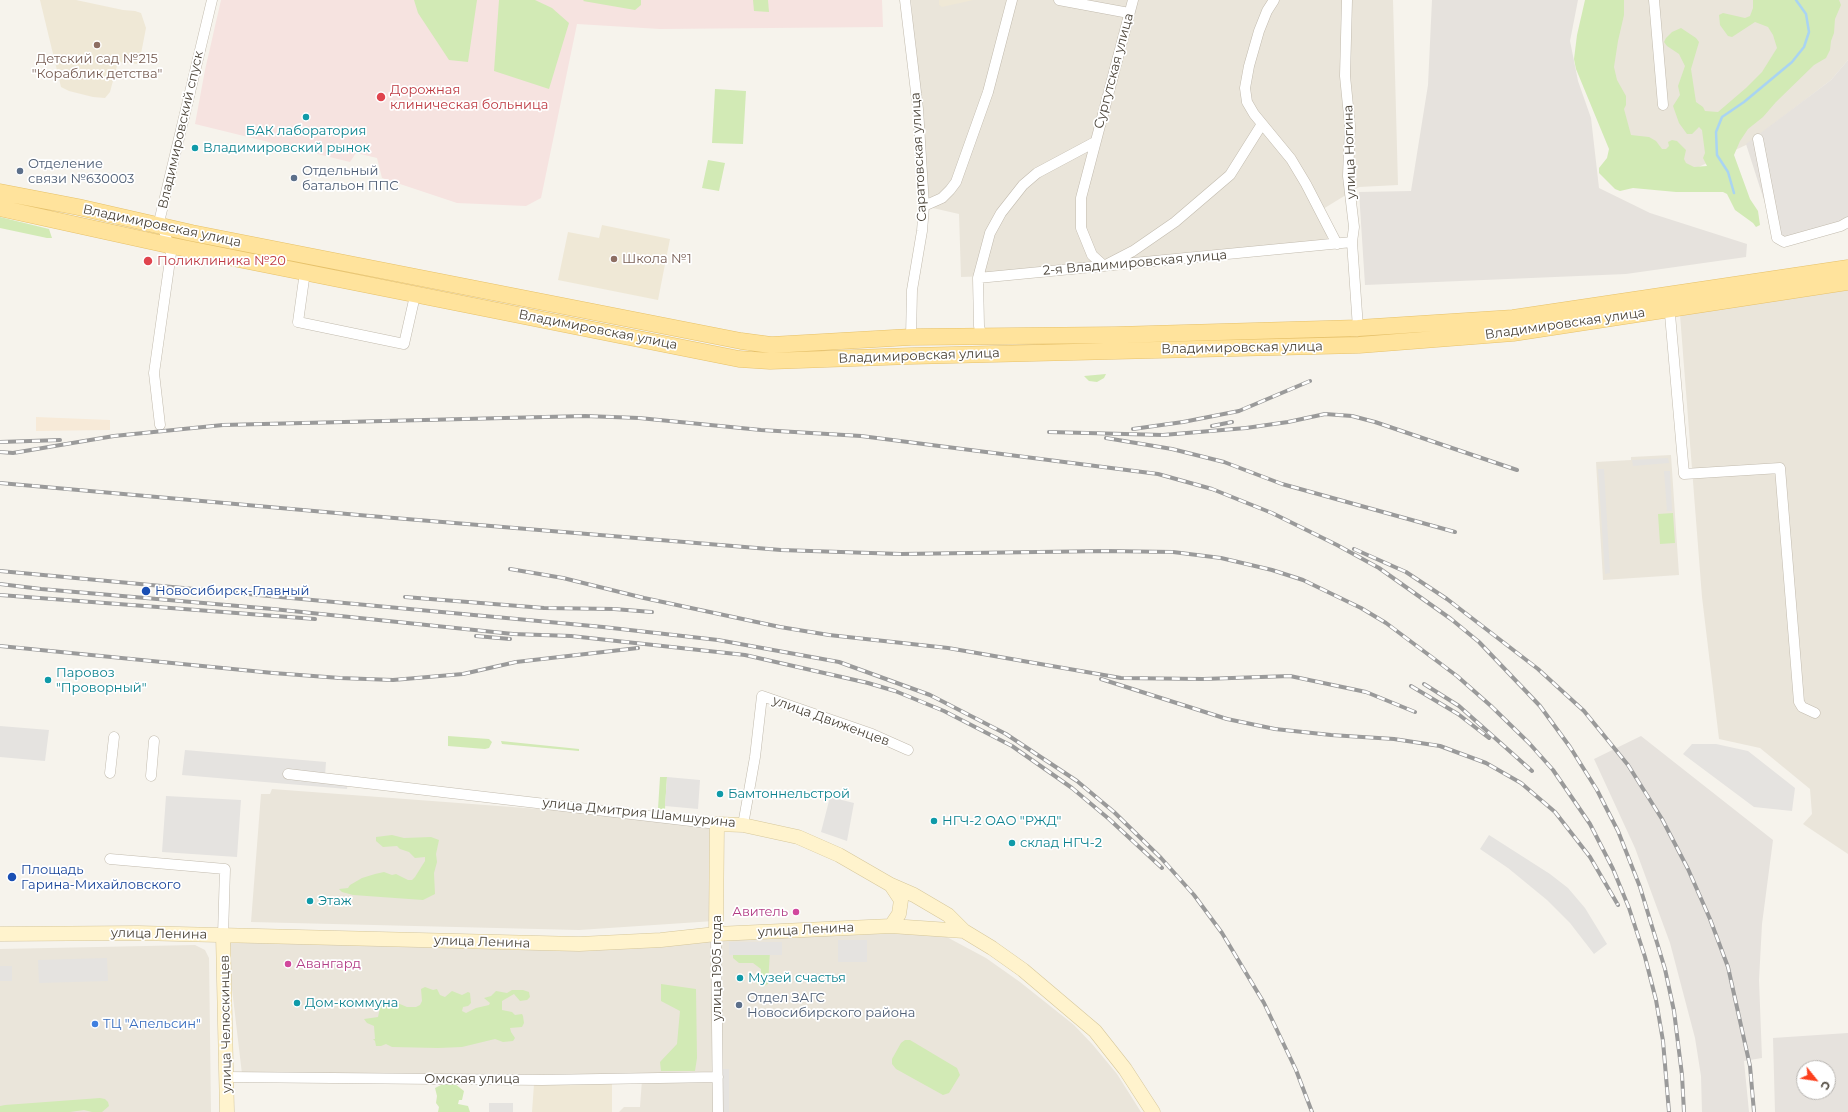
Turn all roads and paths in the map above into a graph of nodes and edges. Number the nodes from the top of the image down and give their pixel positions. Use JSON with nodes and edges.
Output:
{"nodes":[{"id":1,"x":212,"y":0,"type":"edge"},
{"id":2,"x":905,"y":0,"type":"edge"},
{"id":3,"x":1012,"y":0,"type":"edge"},
{"id":4,"x":1059,"y":0,"type":"edge"},
{"id":5,"x":1133,"y":0,"type":"edge"},
{"id":6,"x":1274,"y":0,"type":"edge"},
{"id":7,"x":1347,"y":0,"type":"edge"},
{"id":8,"x":1654,"y":0,"type":"edge"},
{"id":9,"x":1129,"y":13,"type":"junction"},
{"id":10,"x":1663,"y":105,"type":"dead end"},
{"id":11,"x":1262,"y":124,"type":"junction"},
{"id":12,"x":1758,"y":139,"type":"dead end"},
{"id":13,"x":1095,"y":142,"type":"junction"},
{"id":14,"x":0,"y":192,"type":"edge"},
{"id":15,"x":924,"y":206,"type":"junction"},
{"id":16,"x":0,"y":208,"type":"edge"},
{"id":17,"x":1848,"y":222,"type":"edge"},
{"id":18,"x":162,"y":227,"type":"junction"},
{"id":19,"x":1352,"y":242,"type":"junction"},
{"id":20,"x":1337,"y":244,"type":"junction"},
{"id":21,"x":168,"y":245,"type":"junction"},
{"id":22,"x":1104,"y":266,"type":"junction"},
{"id":23,"x":1848,"y":268,"type":"edge"},
{"id":24,"x":978,"y":278,"type":"junction"},
{"id":25,"x":304,"y":279,"type":"dead end"},
{"id":26,"x":1848,"y":282,"type":"edge"},
{"id":27,"x":414,"y":300,"type":"dead end"},
{"id":28,"x":1669,"y":303,"type":"junction"},
{"id":29,"x":1358,"y":328,"type":"junction"},
{"id":30,"x":912,"y":337,"type":"junction"},
{"id":31,"x":982,"y":337,"type":"junction"},
{"id":32,"x":160,"y":425,"type":"dead end"},
{"id":33,"x":1815,"y":713,"type":"dead end"},
{"id":34,"x":114,"y":737,"type":"dead end"},
{"id":35,"x":154,"y":741,"type":"dead end"},
{"id":36,"x":908,"y":750,"type":"dead end"},
{"id":37,"x":110,"y":773,"type":"dead end"},
{"id":38,"x":288,"y":774,"type":"dead end"},
{"id":39,"x":151,"y":776,"type":"dead end"},
{"id":40,"x":717,"y":824,"type":"junction"},
{"id":41,"x":743,"y":825,"type":"junction"},
{"id":42,"x":110,"y":859,"type":"dead end"},
{"id":43,"x":891,"y":885,"type":"junction"},
{"id":44,"x":891,"y":926,"type":"junction"},
{"id":45,"x":964,"y":931,"type":"junction"},
{"id":46,"x":0,"y":934,"type":"edge"},
{"id":47,"x":716,"y":934,"type":"junction"},
{"id":48,"x":223,"y":936,"type":"junction"},
{"id":49,"x":227,"y":1077,"type":"junction"},
{"id":50,"x":718,"y":1077,"type":"junction"},
{"id":51,"x":227,"y":1112,"type":"edge"},
{"id":52,"x":718,"y":1112,"type":"edge"},
{"id":53,"x":1153,"y":1112,"type":"edge"}],
"edges":[{"from":1,"to":18,"type":"street","name":"Владимировский спуск"},
{"from":2,"to":15,"type":"street","name":"Саратовская улица"},
{"from":3,"to":15,"type":"street"},
{"from":4,"to":9,"type":"street"},
{"from":5,"to":9,"type":"street","name":"Сургутская улица"},
{"from":6,"to":11,"type":"street"},
{"from":7,"to":19,"type":"street","name":"улица Ногина"},
{"from":8,"to":10,"type":"street"},
{"from":9,"to":13,"type":"street","name":"Сургутская улица"},
{"from":11,"to":20,"type":"street"},
{"from":11,"to":22,"type":"street"},
{"from":12,"to":17,"type":"street"},
{"from":13,"to":22,"type":"street","name":"Сургутская улица"},
{"from":13,"to":24,"type":"street"},
{"from":14,"to":18,"type":"main road","name":"Владимировская улица"},
{"from":15,"to":30,"type":"street","name":"Саратовская улица"},
{"from":16,"to":21,"type":"main road","name":"Владимировская улица"},
{"from":18,"to":21,"type":"street","name":"Владимировский спуск"},
{"from":18,"to":30,"type":"main road","name":"Владимировская улица"},
{"from":19,"to":20,"type":"street","name":"2-я Владимировская улица"},
{"from":19,"to":29,"type":"street","name":"улица Ногина"},
{"from":20,"to":22,"type":"street","name":"2-я Владимировская улица"},
{"from":21,"to":28,"type":"main road","name":"Владимировская улица"},
{"from":21,"to":32,"type":"street","name":"Владимировский спуск"},
{"from":22,"to":24,"type":"street","name":"2-я Владимировская улица"},
{"from":23,"to":28,"type":"main road","name":"Владимировская улица"},
{"from":24,"to":31,"type":"street"},
{"from":25,"to":27,"type":"street"},
{"from":26,"to":28,"type":"main road","name":"Владимировская улица"},
{"from":28,"to":29,"type":"main road","name":"Владимировская улица"},
{"from":28,"to":33,"type":"street"},
{"from":29,"to":31,"type":"main road","name":"Владимировская улица"},
{"from":30,"to":31,"type":"main road","name":"Владимировская улица"},
{"from":34,"to":37,"type":"street"},
{"from":35,"to":39,"type":"street"},
{"from":36,"to":41,"type":"street","name":"улица Движенцев"},
{"from":38,"to":40,"type":"street","name":"улица Дмитрия Шамшурина"},
{"from":40,"to":41,"type":"street","name":"улица Дмитрия Шамшурина"},
{"from":40,"to":47,"type":"street","name":"улица 1905 года"},
{"from":41,"to":43,"type":"street","name":"улица Дмитрия Шамшурина"},
{"from":42,"to":48,"type":"street"},
{"from":43,"to":44,"type":"street"},
{"from":43,"to":45,"type":"street","name":"улица Дмитрия Шамшурина"},
{"from":44,"to":45,"type":"street","name":"улица Ленина"},
{"from":44,"to":47,"type":"street","name":"улица Ленина"},
{"from":45,"to":53,"type":"street","name":"улица Дмитрия Шамшурина"},
{"from":46,"to":48,"type":"street","name":"улица Ленина"},
{"from":47,"to":48,"type":"street","name":"улица Ленина"},
{"from":47,"to":50,"type":"street","name":"улица 1905 года"},
{"from":48,"to":49,"type":"street","name":"улица Челюскинцев"},
{"from":49,"to":50,"type":"street","name":"Омская улица"},
{"from":49,"to":51,"type":"street","name":"улица Челюскинцев"},
{"from":50,"to":52,"type":"street","name":"улица 1905 года"}]}
